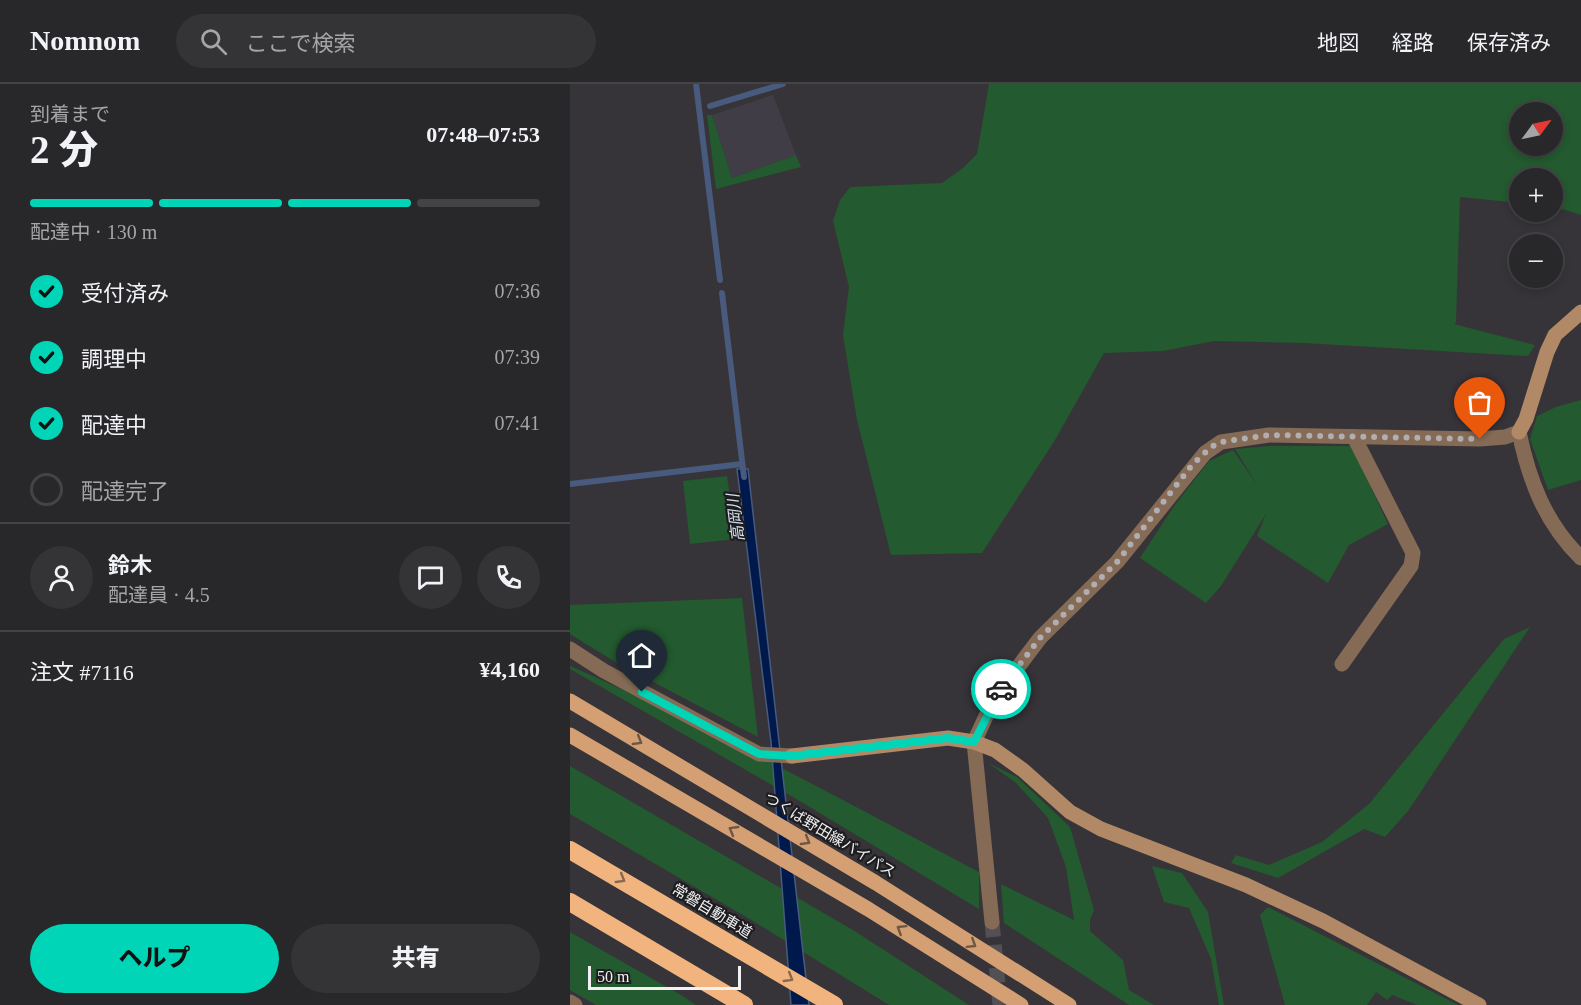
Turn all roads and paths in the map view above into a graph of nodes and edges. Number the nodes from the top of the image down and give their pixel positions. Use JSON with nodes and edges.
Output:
{"nodes":[{"id":1,"x":1581,"y":312,"type":"edge"},
{"id":2,"x":1519,"y":432,"type":"junction"},
{"id":3,"x":1354,"y":437,"type":"junction"},
{"id":4,"x":1581,"y":558,"type":"edge"},
{"id":5,"x":570,"y":649,"type":"edge"},
{"id":6,"x":1342,"y":664,"type":"dead end"},
{"id":7,"x":570,"y":700,"type":"edge"},
{"id":8,"x":570,"y":735,"type":"edge"},
{"id":9,"x":974,"y":742,"type":"junction"},
{"id":10,"x":570,"y":850,"type":"edge"},
{"id":11,"x":570,"y":902,"type":"edge"},
{"id":12,"x":992,"y":922,"type":"tunnel mouth"},
{"id":13,"x":570,"y":1002,"type":"edge"},
{"id":14,"x":575,"y":1005,"type":"edge"},
{"id":15,"x":744,"y":1005,"type":"edge"},
{"id":16,"x":834,"y":1005,"type":"edge"},
{"id":17,"x":1021,"y":1005,"type":"edge"},
{"id":18,"x":1069,"y":1005,"type":"edge"},
{"id":19,"x":1479,"y":1005,"type":"edge"}],
"edges":[{"from":1,"to":2,"type":"street"},
{"from":2,"to":3,"type":"street"},
{"from":2,"to":4,"type":"street"},
{"from":3,"to":6,"type":"street"},
{"from":3,"to":9,"type":"street"},
{"from":5,"to":9,"type":"street"},
{"from":7,"to":18,"type":"main road","name":"つくば野田線バイパス","one_way":true},
{"from":17,"to":8,"type":"main road","one_way":true},
{"from":9,"to":12,"type":"street"},
{"from":9,"to":19,"type":"street"},
{"from":10,"to":16,"type":"highway","name":"常磐自動車道","one_way":true},
{"from":11,"to":15,"type":"highway"},
{"from":13,"to":14,"type":"street"}]}
